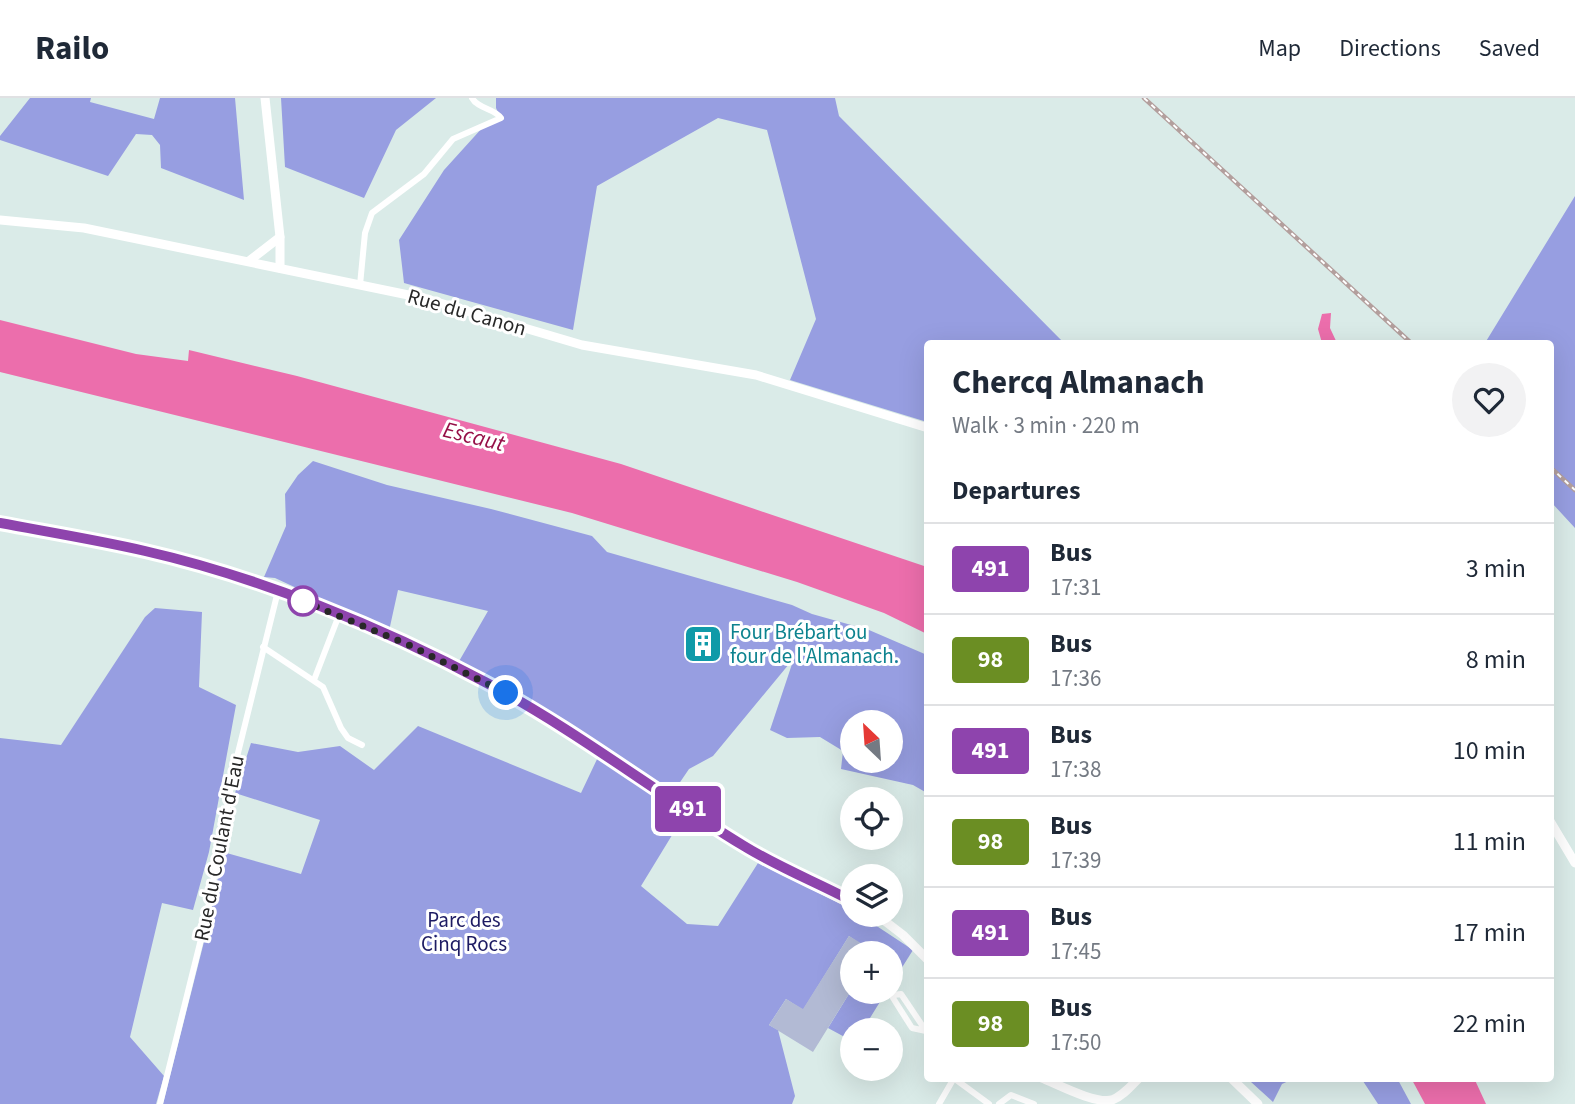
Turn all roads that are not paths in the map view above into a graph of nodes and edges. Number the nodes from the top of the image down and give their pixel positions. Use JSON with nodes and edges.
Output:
{"nodes":[{"id":1,"x":265,"y":98,"type":"edge"},
{"id":2,"x":472,"y":98,"type":"edge"},
{"id":3,"x":0,"y":220,"type":"edge"},
{"id":4,"x":280,"y":237,"type":"junction"},
{"id":5,"x":249,"y":261,"type":"junction"},
{"id":6,"x":279,"y":268,"type":"junction"},
{"id":7,"x":360,"y":285,"type":"junction"},
{"id":8,"x":924,"y":427,"type":"edge"},
{"id":9,"x":0,"y":523,"type":"edge"},
{"id":10,"x":278,"y":591,"type":"junction"},
{"id":11,"x":339,"y":615,"type":"junction"},
{"id":12,"x":263,"y":647,"type":"junction"},
{"id":13,"x":314,"y":680,"type":"junction"},
{"id":14,"x":362,"y":745,"type":"dead end"},
{"id":15,"x":1554,"y":828,"type":"edge"},
{"id":16,"x":1575,"y":863,"type":"edge"},
{"id":17,"x":840,"y":895,"type":"edge"},
{"id":18,"x":893,"y":927,"type":"edge"},
{"id":19,"x":924,"y":956,"type":"edge"},
{"id":20,"x":924,"y":1028,"type":"edge"},
{"id":21,"x":924,"y":1031,"type":"edge"},
{"id":22,"x":953,"y":1082,"type":"edge"},
{"id":23,"x":960,"y":1082,"type":"edge"},
{"id":24,"x":1051,"y":1082,"type":"edge"},
{"id":25,"x":1135,"y":1082,"type":"edge"},
{"id":26,"x":1235,"y":1082,"type":"edge"},
{"id":27,"x":1116,"y":1102,"type":"edge"},
{"id":28,"x":160,"y":1104,"type":"edge"},
{"id":29,"x":939,"y":1104,"type":"edge"},
{"id":30,"x":989,"y":1104,"type":"edge"},
{"id":31,"x":999,"y":1104,"type":"edge"},
{"id":32,"x":1034,"y":1104,"type":"edge"},
{"id":33,"x":1258,"y":1104,"type":"edge"}],
"edges":[{"from":1,"to":4,"type":"main road"},
{"from":2,"to":7,"type":"street"},
{"from":3,"to":5,"type":"main road","name":"Rue du Canon"},
{"from":4,"to":5,"type":"main road"},
{"from":4,"to":6,"type":"main road"},
{"from":5,"to":6,"type":"main road","name":"Rue du Canon"},
{"from":6,"to":7,"type":"main road","name":"Rue du Canon"},
{"from":7,"to":8,"type":"main road","name":"Rue du Canon"},
{"from":9,"to":10,"type":"main road"},
{"from":10,"to":11,"type":"main road"},
{"from":10,"to":12,"type":"street","name":"Rue du Coulant d'Eau"},
{"from":11,"to":13,"type":"street"},
{"from":11,"to":17,"type":"main road"},
{"from":12,"to":13,"type":"street"},
{"from":12,"to":28,"type":"street","name":"Rue du Coulant d'Eau"},
{"from":13,"to":14,"type":"street"},
{"from":15,"to":16,"type":"main road"},
{"from":18,"to":19,"type":"main road"},
{"from":20,"to":21,"type":"street"},
{"from":22,"to":29,"type":"street"},
{"from":23,"to":30,"type":"street"},
{"from":24,"to":27,"type":"main road"},
{"from":25,"to":27,"type":"main road"},
{"from":26,"to":33,"type":"main road"},
{"from":31,"to":32,"type":"street"}]}
